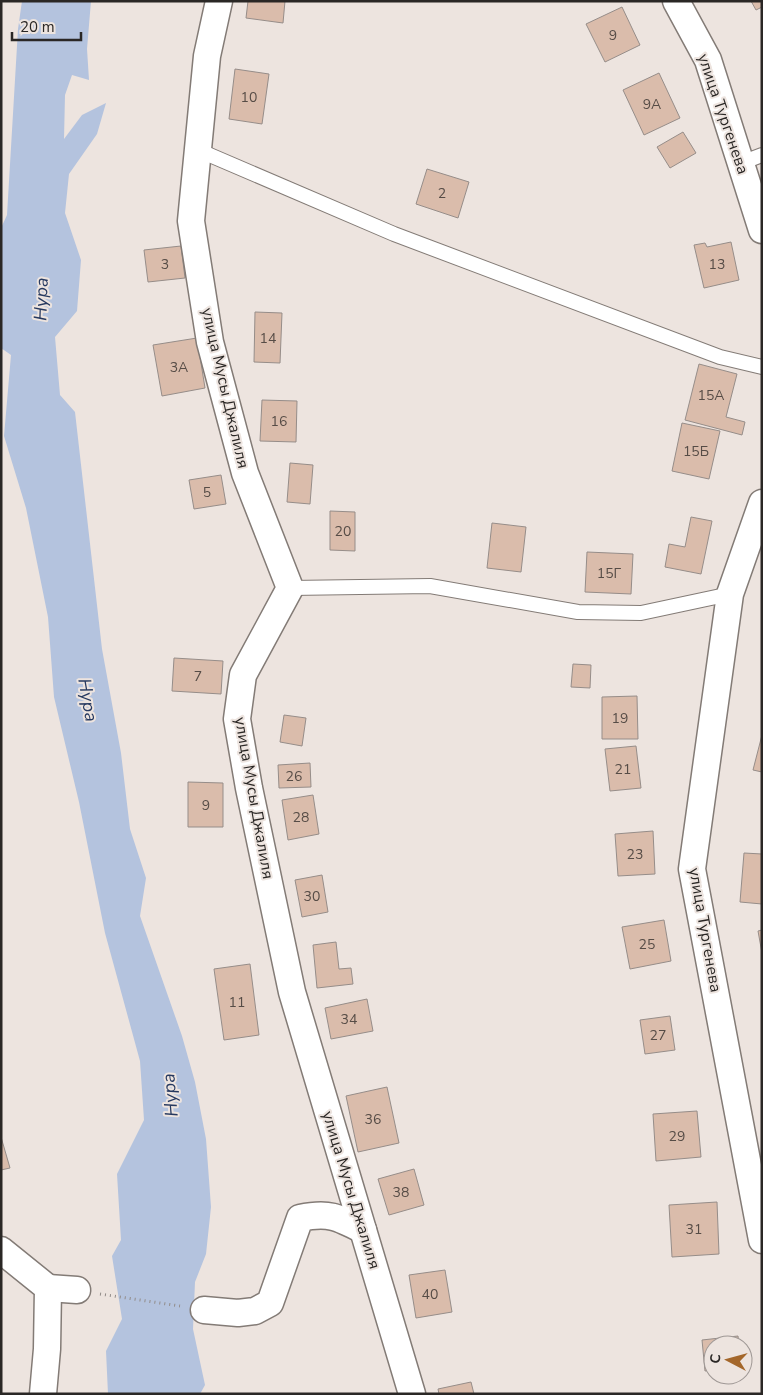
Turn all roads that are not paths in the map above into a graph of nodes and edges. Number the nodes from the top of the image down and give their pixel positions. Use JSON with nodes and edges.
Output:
{"nodes":[{"id":1,"x":219,"y":1,"type":"edge"},
{"id":2,"x":676,"y":1,"type":"edge"},
{"id":3,"x":198,"y":150,"type":"junction"},
{"id":4,"x":751,"y":159,"type":"edge"},
{"id":5,"x":762,"y":230,"type":"edge"},
{"id":6,"x":762,"y":367,"type":"edge"},
{"id":7,"x":762,"y":503,"type":"edge"},
{"id":8,"x":290,"y":588,"type":"junction"},
{"id":9,"x":730,"y":594,"type":"junction"},
{"id":10,"x":363,"y":1230,"type":"junction"},
{"id":11,"x":762,"y":1240,"type":"edge"},
{"id":12,"x":1,"y":1250,"type":"edge"},
{"id":13,"x":48,"y":1288,"type":"junction"},
{"id":14,"x":77,"y":1290,"type":"road end"},
{"id":15,"x":204,"y":1310,"type":"road end"},
{"id":16,"x":43,"y":1394,"type":"edge"},
{"id":17,"x":412,"y":1394,"type":"edge"}],
"edges":[{"from":1,"to":3,"type":"street","name":"улица Мусы Джалиля"},
{"from":2,"to":4,"type":"street","name":"улица Тургенева"},
{"from":3,"to":6,"type":"lane"},
{"from":3,"to":8,"type":"street","name":"улица Мусы Джалиля"},
{"from":4,"to":5,"type":"street","name":"улица Тургенева"},
{"from":7,"to":9,"type":"street","name":"улица Тургенева"},
{"from":8,"to":9,"type":"lane"},
{"from":8,"to":10,"type":"street","name":"улица Мусы Джалиля"},
{"from":9,"to":11,"type":"street","name":"улица Тургенева"},
{"from":10,"to":15,"type":"street"},
{"from":10,"to":17,"type":"street","name":"улица Мусы Джалиля"},
{"from":12,"to":13,"type":"street"},
{"from":13,"to":14,"type":"street"},
{"from":13,"to":16,"type":"street"}]}
